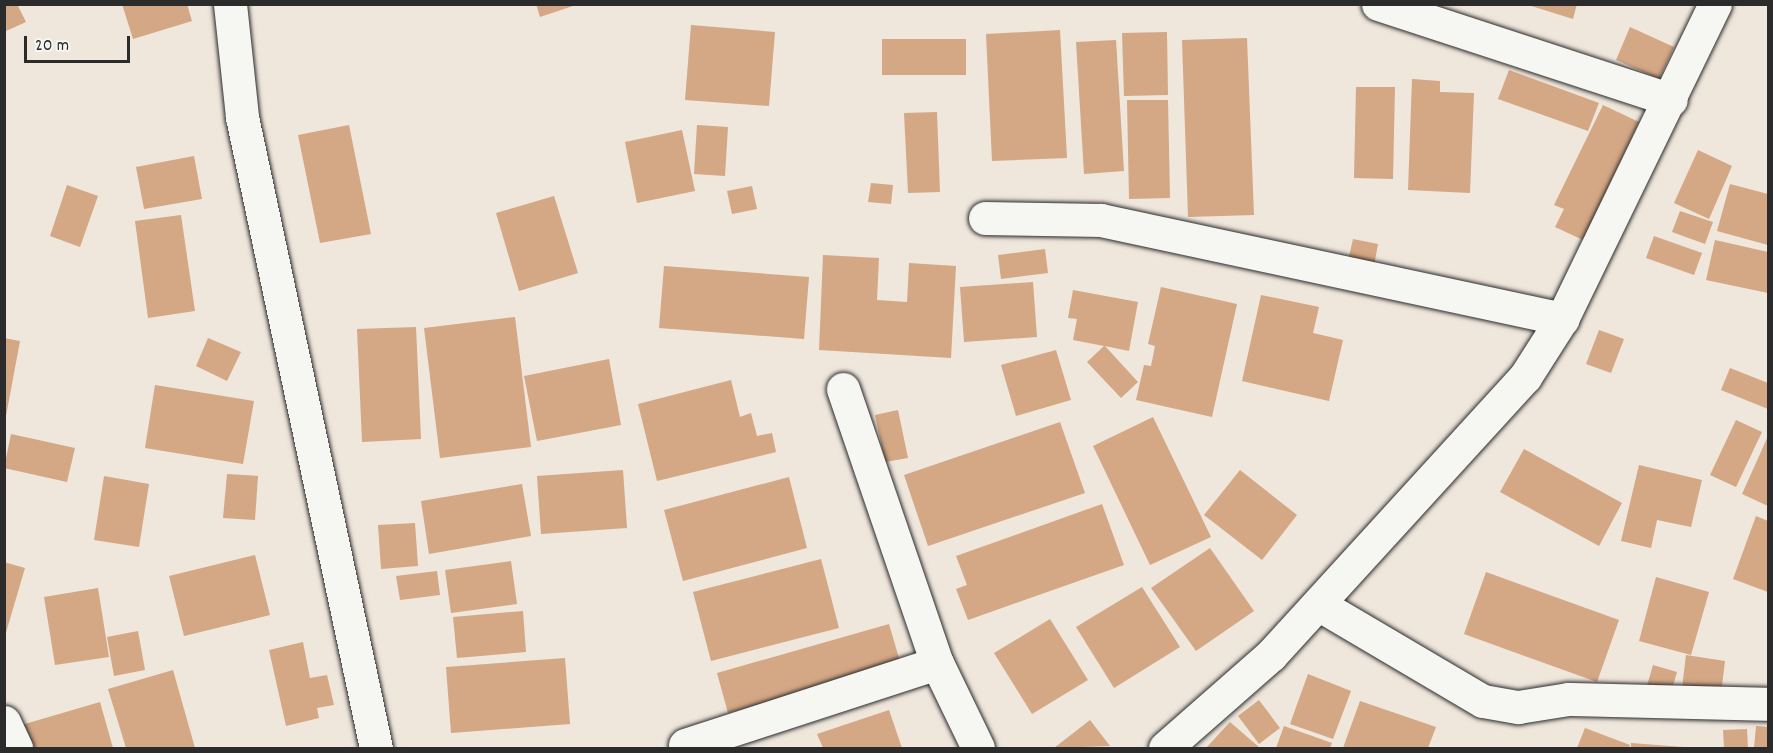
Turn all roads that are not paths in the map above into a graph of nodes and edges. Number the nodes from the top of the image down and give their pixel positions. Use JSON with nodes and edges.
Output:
{"nodes":[{"id":1,"x":230,"y":4,"type":"edge"},
{"id":2,"x":1378,"y":4,"type":"edge"},
{"id":3,"x":1715,"y":4,"type":"edge"},
{"id":4,"x":1671,"y":100,"type":"junction"},
{"id":5,"x":985,"y":218,"type":"dead end"},
{"id":6,"x":1562,"y":319,"type":"junction"},
{"id":7,"x":843,"y":389,"type":"dead end"},
{"id":8,"x":1318,"y":604,"type":"junction"},
{"id":9,"x":937,"y":663,"type":"junction"},
{"id":10,"x":1768,"y":704,"type":"edge"},
{"id":11,"x":4,"y":722,"type":"edge"},
{"id":12,"x":685,"y":745,"type":"dead end"},
{"id":13,"x":16,"y":748,"type":"edge"},
{"id":14,"x":376,"y":748,"type":"edge"},
{"id":15,"x":978,"y":748,"type":"edge"},
{"id":16,"x":1165,"y":748,"type":"edge"}],
"edges":[{"from":1,"to":14,"type":"street"},
{"from":2,"to":4,"type":"street"},
{"from":3,"to":4,"type":"street"},
{"from":4,"to":6,"type":"street"},
{"from":5,"to":6,"type":"street"},
{"from":6,"to":8,"type":"street"},
{"from":7,"to":9,"type":"street"},
{"from":8,"to":10,"type":"street"},
{"from":8,"to":16,"type":"street"},
{"from":9,"to":12,"type":"street"},
{"from":9,"to":15,"type":"street"},
{"from":11,"to":13,"type":"street"}]}
